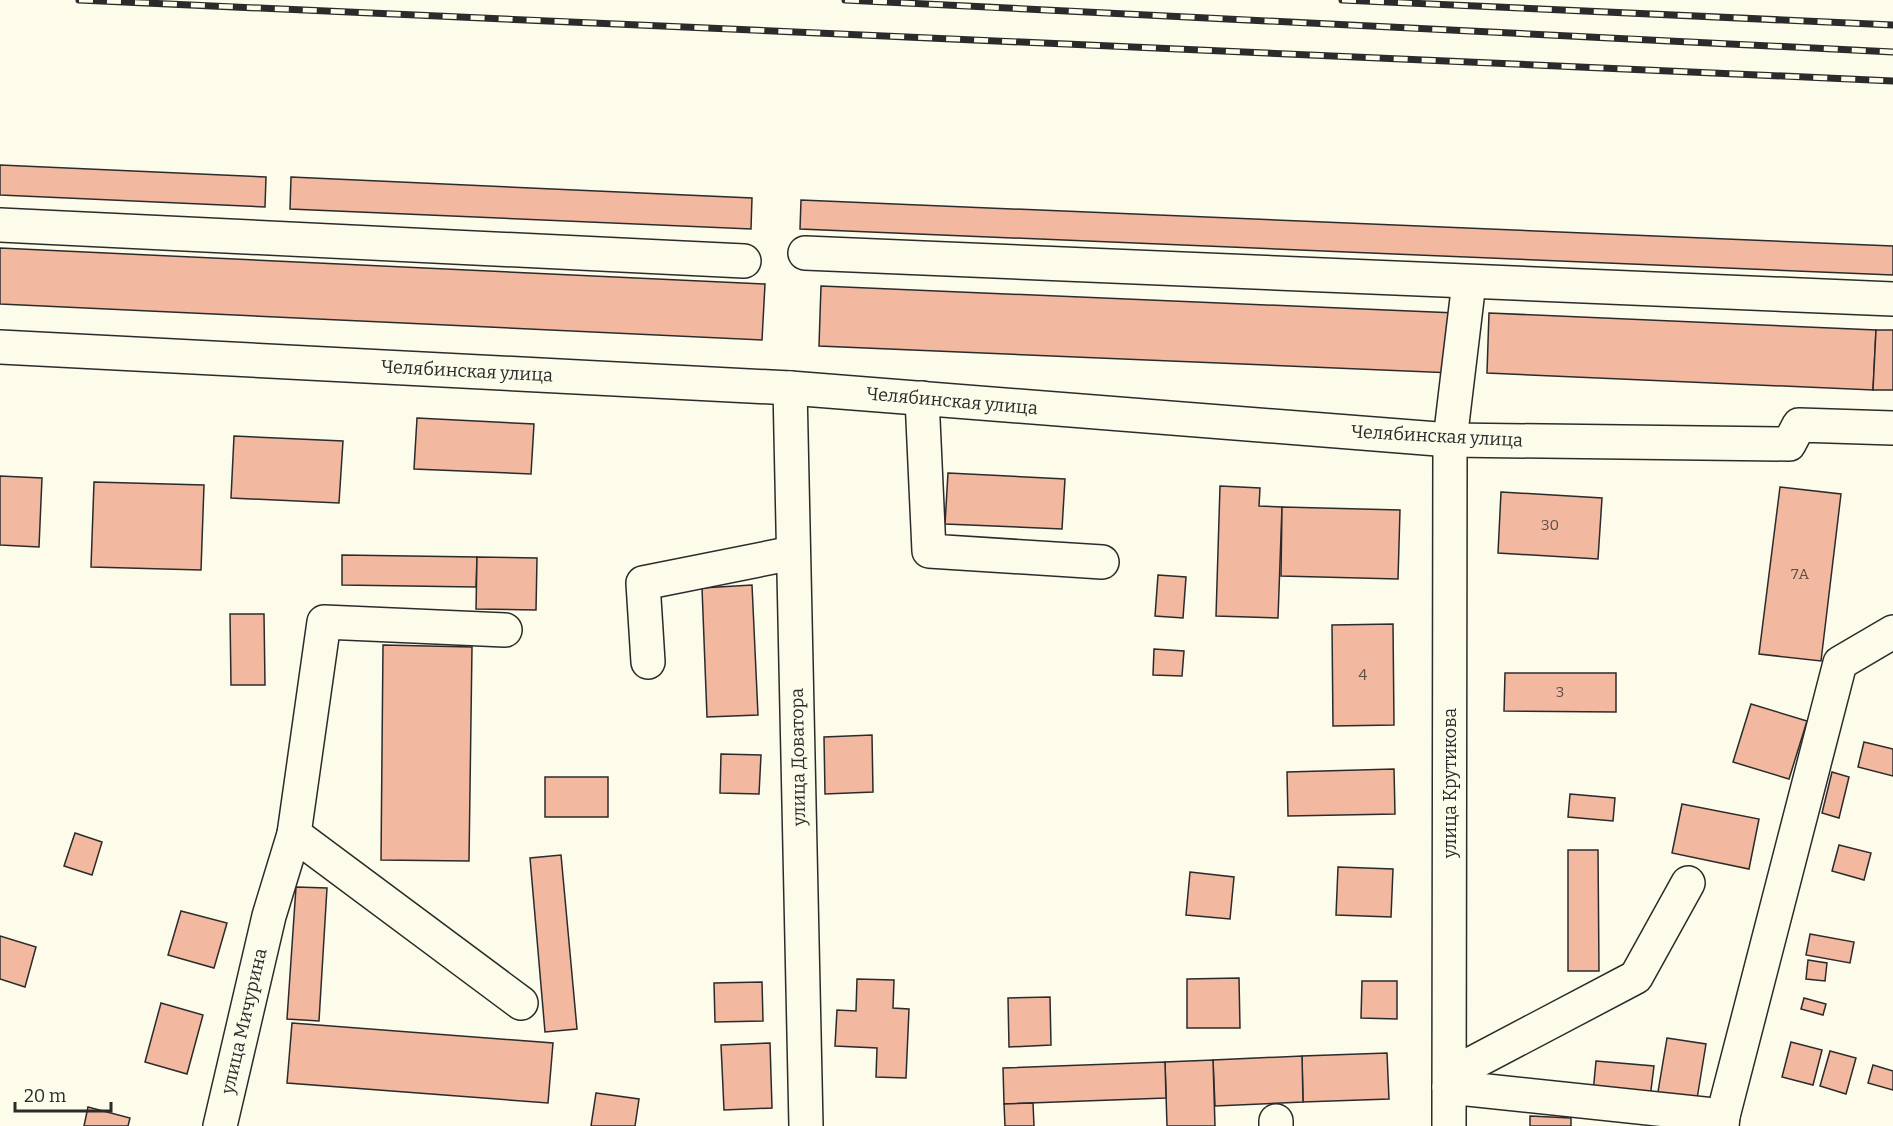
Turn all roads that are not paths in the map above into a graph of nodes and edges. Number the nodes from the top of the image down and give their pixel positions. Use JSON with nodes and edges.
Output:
{"nodes":[{"id":1,"x":0,"y":225,"type":"edge"},
{"id":2,"x":806,"y":253,"type":"dead end"},
{"id":3,"x":744,"y":261,"type":"dead end"},
{"id":4,"x":1469,"y":282,"type":"junction"},
{"id":5,"x":1893,"y":299,"type":"edge"},
{"id":6,"x":0,"y":347,"type":"edge"},
{"id":7,"x":790,"y":388,"type":"junction"},
{"id":8,"x":922,"y":398,"type":"junction"},
{"id":9,"x":1893,"y":428,"type":"edge"},
{"id":10,"x":1450,"y":440,"type":"junction"},
{"id":11,"x":794,"y":553,"type":"junction"},
{"id":12,"x":1102,"y":562,"type":"dead end"},
{"id":13,"x":505,"y":630,"type":"dead end"},
{"id":14,"x":1893,"y":632,"type":"edge"},
{"id":15,"x":648,"y":662,"type":"dead end"},
{"id":16,"x":294,"y":834,"type":"junction"},
{"id":17,"x":1688,"y":883,"type":"dead end"},
{"id":18,"x":521,"y":1003,"type":"dead end"},
{"id":19,"x":1449,"y":1081,"type":"junction"},
{"id":20,"x":1722,"y":1121,"type":"edge"},
{"id":21,"x":220,"y":1126,"type":"edge"},
{"id":22,"x":806,"y":1126,"type":"edge"},
{"id":23,"x":1449,"y":1126,"type":"edge"}],
"edges":[{"from":1,"to":3,"type":"street"},
{"from":2,"to":4,"type":"street"},
{"from":4,"to":5,"type":"street"},
{"from":4,"to":10,"type":"street","name":"улица Крутикова"},
{"from":6,"to":7,"type":"street","name":"Челябинская улица"},
{"from":7,"to":8,"type":"street","name":"Челябинская улица"},
{"from":7,"to":11,"type":"street","name":"улица Доватора"},
{"from":8,"to":10,"type":"street","name":"Челябинская улица"},
{"from":8,"to":12,"type":"street"},
{"from":9,"to":10,"type":"street","name":"Челябинская улица"},
{"from":10,"to":19,"type":"street","name":"улица Крутикова"},
{"from":11,"to":15,"type":"street"},
{"from":11,"to":22,"type":"street","name":"улица Доватора"},
{"from":13,"to":16,"type":"street","name":"улица Мичурина"},
{"from":14,"to":20,"type":"street"},
{"from":16,"to":18,"type":"street"},
{"from":16,"to":21,"type":"street","name":"улица Мичурина"},
{"from":17,"to":19,"type":"street"},
{"from":19,"to":20,"type":"street"},
{"from":19,"to":23,"type":"street","name":"улица Крутикова"}]}
